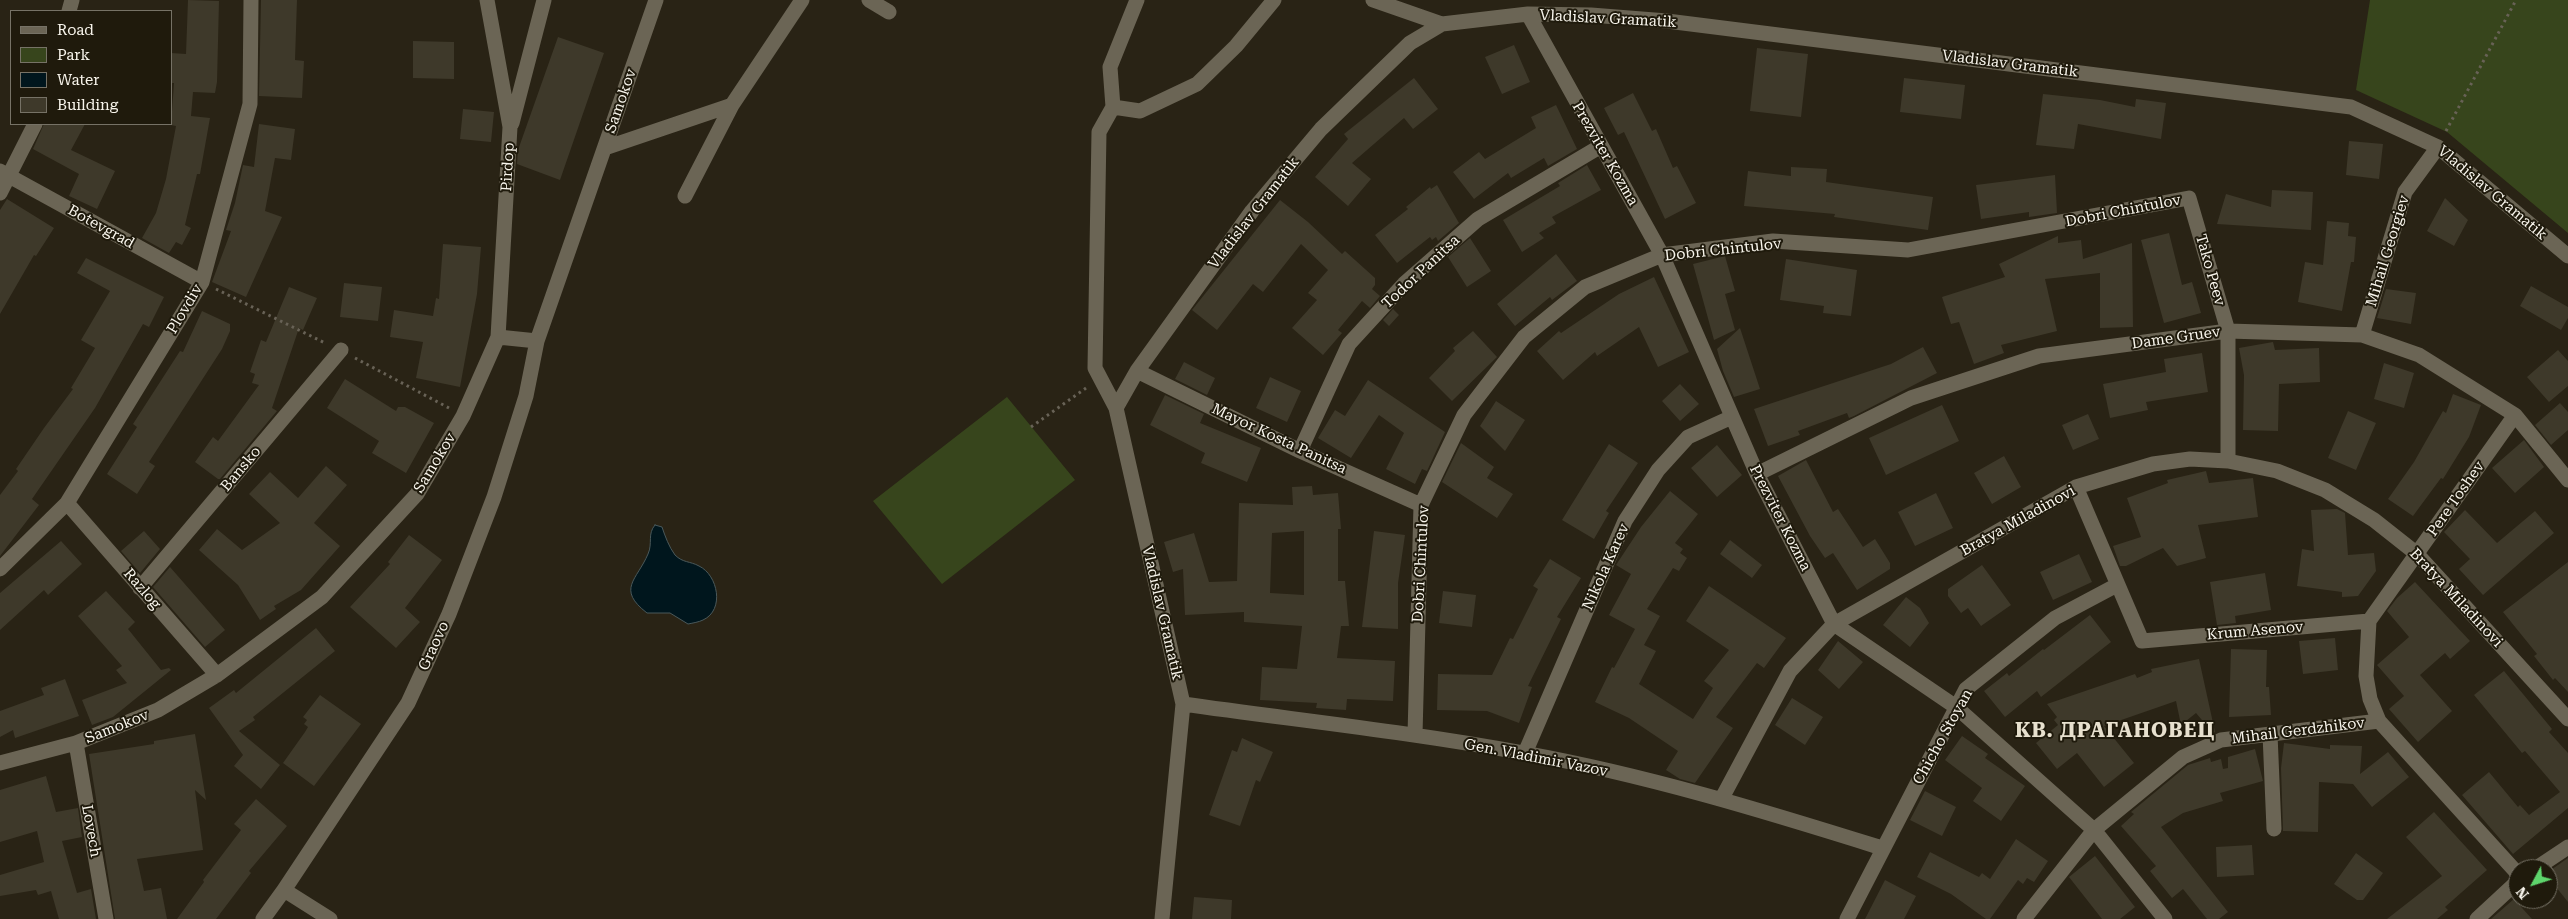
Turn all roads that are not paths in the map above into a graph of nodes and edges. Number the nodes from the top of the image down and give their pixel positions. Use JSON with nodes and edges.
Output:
{"nodes":[{"id":1,"x":251,"y":0,"type":"edge"},
{"id":2,"x":486,"y":0,"type":"edge"},
{"id":3,"x":544,"y":0,"type":"edge"},
{"id":4,"x":656,"y":0,"type":"edge"},
{"id":5,"x":802,"y":0,"type":"edge"},
{"id":6,"x":869,"y":0,"type":"edge"},
{"id":7,"x":1137,"y":0,"type":"edge"},
{"id":8,"x":1274,"y":0,"type":"edge"},
{"id":9,"x":1373,"y":0,"type":"edge"},
{"id":10,"x":888,"y":12,"type":"dead end"},
{"id":11,"x":1528,"y":14,"type":"junction"},
{"id":12,"x":1442,"y":24,"type":"junction"},
{"id":13,"x":732,"y":105,"type":"junction"},
{"id":14,"x":1113,"y":107,"type":"junction"},
{"id":15,"x":34,"y":125,"type":"edge"},
{"id":16,"x":510,"y":127,"type":"junction"},
{"id":17,"x":1601,"y":146,"type":"junction"},
{"id":18,"x":2438,"y":147,"type":"junction"},
{"id":19,"x":605,"y":148,"type":"junction"},
{"id":20,"x":5,"y":174,"type":"edge"},
{"id":21,"x":0,"y":193,"type":"edge"},
{"id":22,"x":685,"y":196,"type":"dead end"},
{"id":23,"x":2189,"y":198,"type":"joint"},
{"id":24,"x":1662,"y":255,"type":"junction"},
{"id":25,"x":2568,"y":256,"type":"edge"},
{"id":26,"x":202,"y":282,"type":"junction"},
{"id":27,"x":2228,"y":331,"type":"junction"},
{"id":28,"x":2362,"y":335,"type":"junction"},
{"id":29,"x":498,"y":337,"type":"junction"},
{"id":30,"x":537,"y":341,"type":"junction"},
{"id":31,"x":341,"y":350,"type":"dead end"},
{"id":32,"x":1137,"y":371,"type":"junction"},
{"id":33,"x":1116,"y":408,"type":"junction"},
{"id":34,"x":2515,"y":415,"type":"junction"},
{"id":35,"x":1732,"y":416,"type":"junction"},
{"id":36,"x":1300,"y":451,"type":"junction"},
{"id":37,"x":2228,"y":461,"type":"junction"},
{"id":38,"x":1757,"y":474,"type":"junction"},
{"id":39,"x":2568,"y":480,"type":"edge"},
{"id":40,"x":2076,"y":487,"type":"junction"},
{"id":41,"x":67,"y":503,"type":"junction"},
{"id":42,"x":1421,"y":506,"type":"junction"},
{"id":43,"x":2417,"y":554,"type":"junction"},
{"id":44,"x":0,"y":569,"type":"edge"},
{"id":45,"x":2117,"y":585,"type":"junction"},
{"id":46,"x":140,"y":588,"type":"junction"},
{"id":47,"x":2368,"y":621,"type":"junction"},
{"id":48,"x":1834,"y":624,"type":"junction"},
{"id":49,"x":216,"y":675,"type":"junction"},
{"id":50,"x":1183,"y":704,"type":"junction"},
{"id":51,"x":1956,"y":707,"type":"junction"},
{"id":52,"x":2568,"y":719,"type":"edge"},
{"id":53,"x":2379,"y":721,"type":"junction"},
{"id":54,"x":2270,"y":734,"type":"junction"},
{"id":55,"x":1415,"y":735,"type":"junction"},
{"id":56,"x":76,"y":743,"type":"junction"},
{"id":57,"x":1525,"y":753,"type":"junction"},
{"id":58,"x":0,"y":763,"type":"edge"},
{"id":59,"x":1722,"y":798,"type":"junction"},
{"id":60,"x":2274,"y":829,"type":"dead end"},
{"id":61,"x":2094,"y":830,"type":"junction"},
{"id":62,"x":2568,"y":847,"type":"edge"},
{"id":63,"x":1882,"y":848,"type":"junction"},
{"id":64,"x":2550,"y":859,"type":"edge"},
{"id":65,"x":2508,"y":863,"type":"edge"},
{"id":66,"x":284,"y":890,"type":"junction"},
{"id":67,"x":2508,"y":890,"type":"edge"},
{"id":68,"x":106,"y":919,"type":"edge"},
{"id":69,"x":263,"y":919,"type":"edge"},
{"id":70,"x":330,"y":919,"type":"edge"},
{"id":71,"x":1162,"y":919,"type":"edge"},
{"id":72,"x":1847,"y":919,"type":"edge"},
{"id":73,"x":2024,"y":919,"type":"edge"},
{"id":74,"x":2165,"y":919,"type":"edge"},
{"id":75,"x":2477,"y":919,"type":"edge"}],
"edges":[{"from":1,"to":26,"type":"street","name":"Plovdiv"},
{"from":2,"to":16,"type":"street","name":"Pirdop"},
{"from":3,"to":16,"type":"street"},
{"from":4,"to":19,"type":"street","name":"Samokov"},
{"from":5,"to":13,"type":"street"},
{"from":6,"to":10,"type":"street"},
{"from":7,"to":14,"type":"street"},
{"from":8,"to":14,"type":"street"},
{"from":9,"to":12,"type":"street"},
{"from":11,"to":12,"type":"street","name":"Vladislav Gramatik"},
{"from":11,"to":17,"type":"street","name":"Prezviter Kozma"},
{"from":11,"to":18,"type":"street","name":"Vladislav Gramatik"},
{"from":12,"to":32,"type":"street","name":"Vladislav Gramatik"},
{"from":13,"to":19,"type":"street"},
{"from":13,"to":22,"type":"street"},
{"from":14,"to":33,"type":"street"},
{"from":15,"to":20,"type":"street"},
{"from":16,"to":29,"type":"street","name":"Pirdop"},
{"from":17,"to":24,"type":"street","name":"Prezviter Kozma"},
{"from":17,"to":36,"type":"street","name":"Todor Panitsa"},
{"from":18,"to":25,"type":"street","name":"Vladislav Gramatik"},
{"from":18,"to":28,"type":"street","name":"Mihail Georgiev"},
{"from":19,"to":30,"type":"street","name":"Samokov"},
{"from":20,"to":21,"type":"street"},
{"from":20,"to":26,"type":"street","name":"Botevgrad"},
{"from":23,"to":24,"type":"street","name":"Dobri Chintulov"},
{"from":23,"to":27,"type":"street","name":"Tako Peev"},
{"from":24,"to":35,"type":"street","name":"Prezviter Kozma"},
{"from":24,"to":42,"type":"street","name":"Dobri Chintulov"},
{"from":26,"to":41,"type":"street","name":"Plovdiv"},
{"from":27,"to":28,"type":"street","name":"Dame Gruev"},
{"from":27,"to":37,"type":"street","name":"Tako Peev"},
{"from":27,"to":38,"type":"street","name":"Dame Gruev"},
{"from":28,"to":34,"type":"street","name":"Dame Gruev"},
{"from":29,"to":30,"type":"street"},
{"from":29,"to":49,"type":"street","name":"Samokov"},
{"from":30,"to":66,"type":"street","name":"Graovo"},
{"from":31,"to":46,"type":"street","name":"Bansko"},
{"from":32,"to":33,"type":"street","name":"Vladislav Gramatik"},
{"from":32,"to":36,"type":"street","name":"Mayor Kosta Panitsa"},
{"from":33,"to":50,"type":"street","name":"Vladislav Gramatik"},
{"from":34,"to":39,"type":"street","name":"Dame Gruev"},
{"from":34,"to":43,"type":"street","name":"Pere Toshev"},
{"from":35,"to":38,"type":"street","name":"Prezviter Kozma"},
{"from":35,"to":57,"type":"street","name":"Nikola Karev"},
{"from":36,"to":42,"type":"street","name":"Mayor Kosta Panitsa"},
{"from":37,"to":40,"type":"street","name":"Bratya Miladinovi"},
{"from":37,"to":43,"type":"street","name":"Bratya Miladinovi"},
{"from":38,"to":48,"type":"street","name":"Prezviter Kozma"},
{"from":40,"to":45,"type":"street"},
{"from":40,"to":48,"type":"street","name":"Bratya Miladinovi"},
{"from":41,"to":44,"type":"street","name":"Plovdiv"},
{"from":41,"to":46,"type":"street","name":"Razlog"},
{"from":42,"to":55,"type":"street","name":"Dobri Chintulov"},
{"from":43,"to":47,"type":"street","name":"Pere Toshev"},
{"from":43,"to":52,"type":"street","name":"Bratya Miladinovi"},
{"from":45,"to":47,"type":"street","name":"Krum Asenov"},
{"from":45,"to":51,"type":"street","name":"Chicho Stoyan"},
{"from":46,"to":49,"type":"street","name":"Razlog"},
{"from":47,"to":53,"type":"street"},
{"from":48,"to":51,"type":"street","name":"Prezviter Kozma"},
{"from":48,"to":59,"type":"street","name":"Bratya Miladinovi"},
{"from":49,"to":56,"type":"street","name":"Samokov"},
{"from":50,"to":55,"type":"street","name":"Gen. Vladimir Vazov"},
{"from":50,"to":71,"type":"street","name":"Vladislav Gramatik"},
{"from":51,"to":61,"type":"street","name":"Prezviter Kozma"},
{"from":51,"to":63,"type":"street","name":"Chicho Stoyan"},
{"from":53,"to":54,"type":"street","name":"Mihail Gerdzhikov"},
{"from":53,"to":65,"type":"street","name":"Mihail Gerdzhikov"},
{"from":54,"to":60,"type":"street"},
{"from":54,"to":61,"type":"street","name":"Mihail Gerdzhikov"},
{"from":55,"to":57,"type":"street","name":"Gen. Vladimir Vazov"},
{"from":56,"to":58,"type":"street","name":"Samokov"},
{"from":56,"to":68,"type":"street","name":"Lovech"},
{"from":57,"to":59,"type":"street","name":"Gen. Vladimir Vazov"},
{"from":59,"to":63,"type":"street","name":"Gen. Vladimir Vazov"},
{"from":61,"to":73,"type":"street","name":"Mihail Gerdzhikov"},
{"from":61,"to":74,"type":"street","name":"Prezviter Kozma"},
{"from":62,"to":64,"type":"street"},
{"from":63,"to":72,"type":"street","name":"Chicho Stoyan"},
{"from":66,"to":69,"type":"street","name":"Graovo"},
{"from":66,"to":70,"type":"street"},
{"from":67,"to":75,"type":"street"}]}
